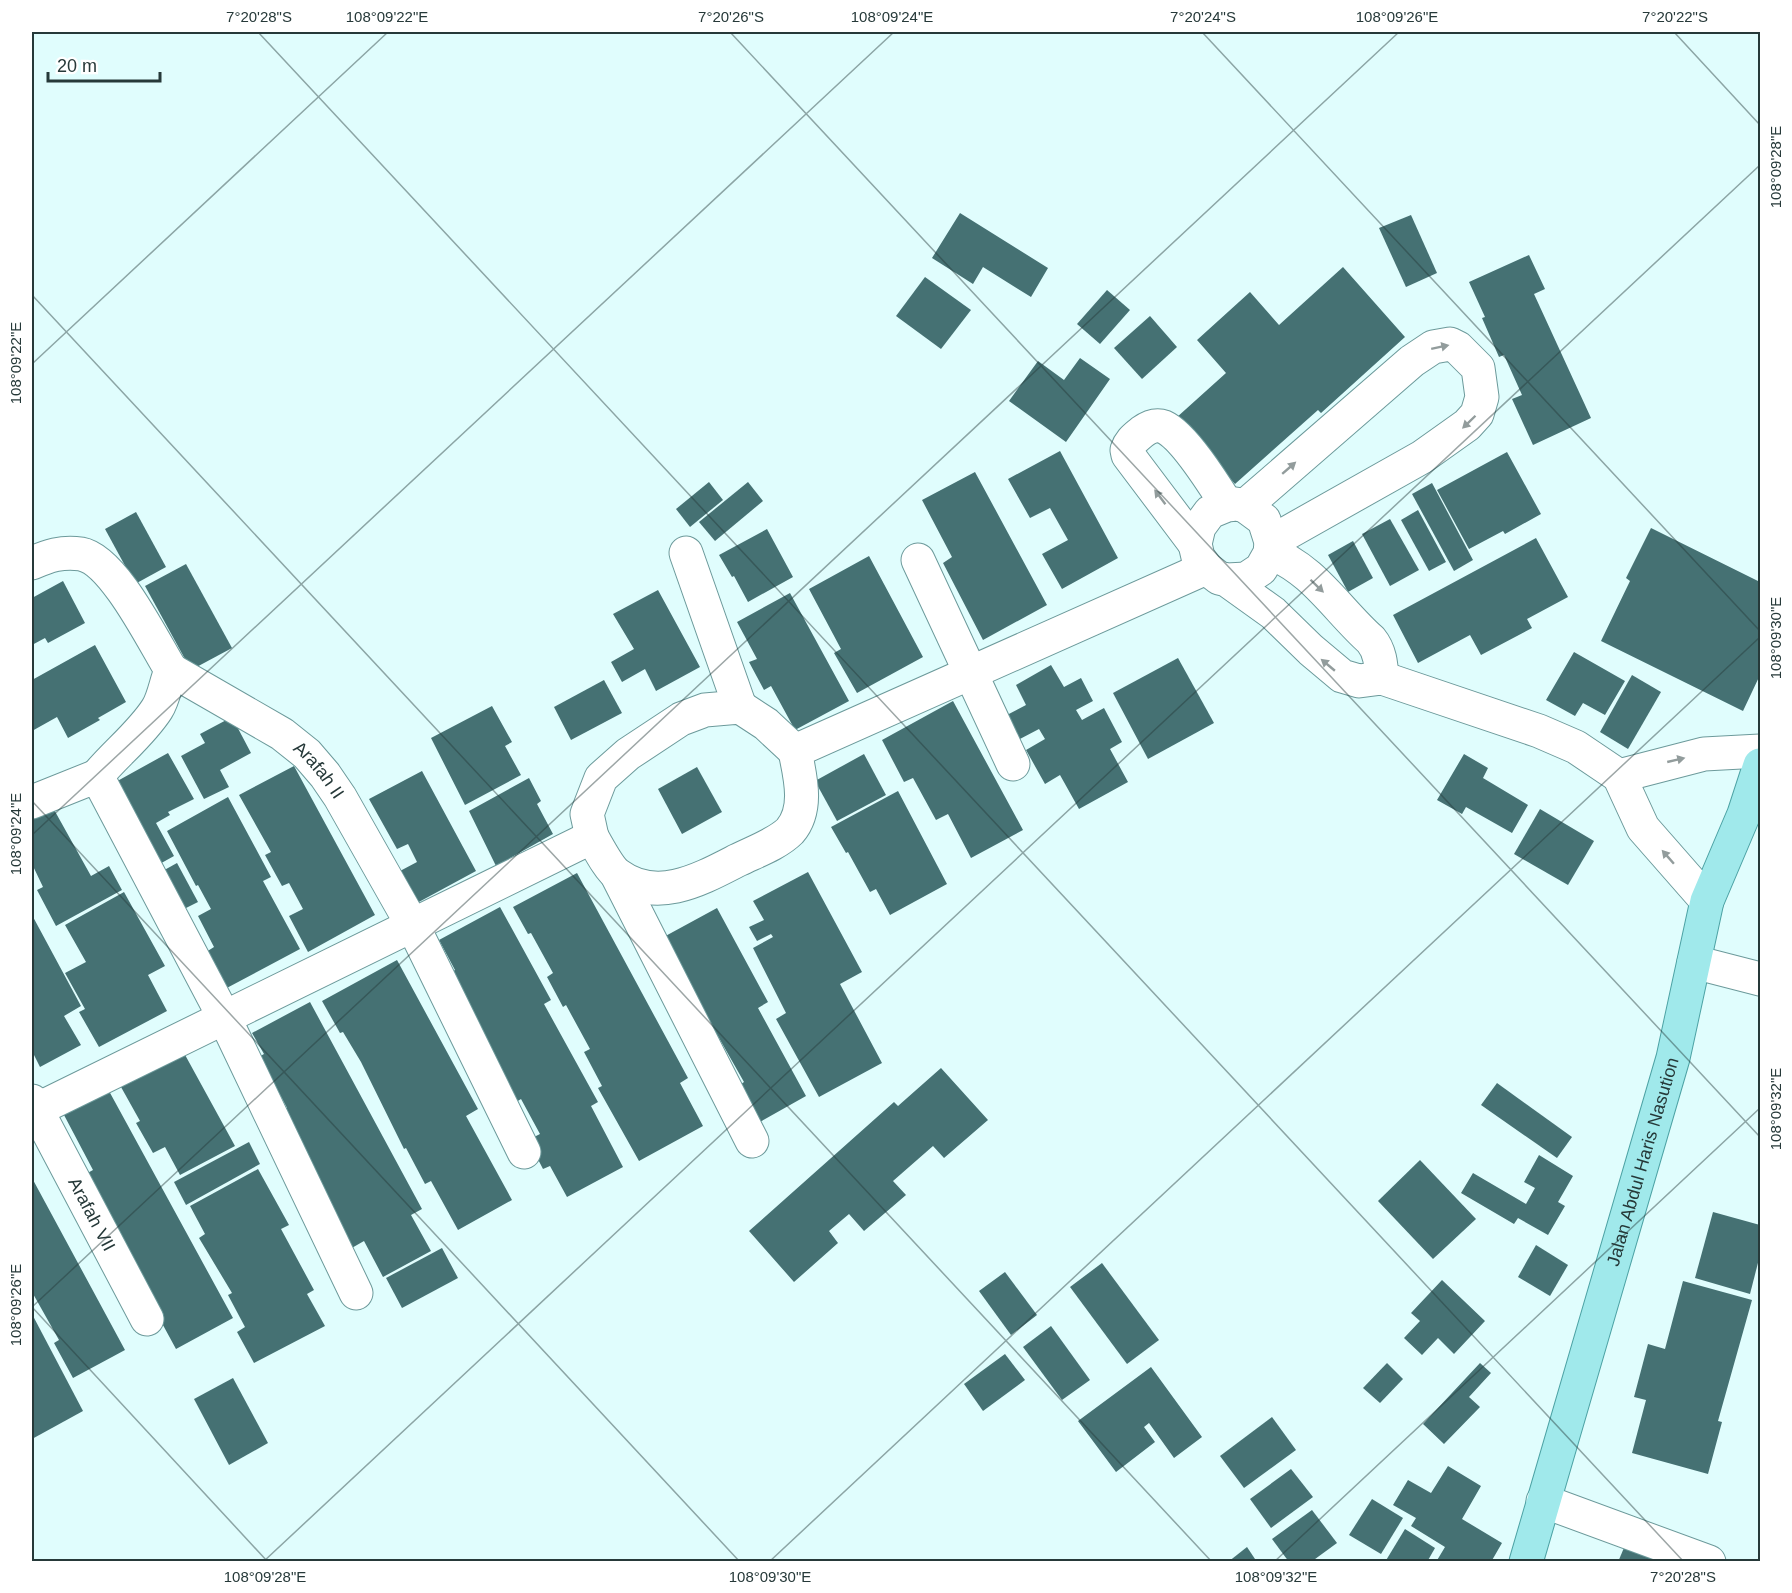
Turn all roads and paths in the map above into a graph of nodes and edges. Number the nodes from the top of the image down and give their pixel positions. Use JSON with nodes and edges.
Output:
{"nodes":[{"id":1,"x":1236,"y":506,"type":"junction"},
{"id":2,"x":1271,"y":548,"type":"junction"},
{"id":3,"x":686,"y":553,"type":"dead end"},
{"id":4,"x":918,"y":560,"type":"dead end"},
{"id":5,"x":32,"y":563,"type":"edge"},
{"id":6,"x":1209,"y":564,"type":"junction"},
{"id":7,"x":171,"y":670,"type":"junction"},
{"id":8,"x":972,"y":672,"type":"junction"},
{"id":9,"x":1382,"y":678,"type":"junction"},
{"id":10,"x":740,"y":706,"type":"junction"},
{"id":11,"x":795,"y":751,"type":"junction"},
{"id":12,"x":1761,"y":751,"type":"edge"},
{"id":13,"x":1013,"y":764,"type":"dead end"},
{"id":14,"x":1761,"y":765,"type":"edge"},
{"id":15,"x":97,"y":776,"type":"junction"},
{"id":16,"x":1619,"y":776,"type":"junction"},
{"id":17,"x":32,"y":802,"type":"edge"},
{"id":18,"x":592,"y":837,"type":"junction"},
{"id":19,"x":616,"y":874,"type":"junction"},
{"id":20,"x":1707,"y":901,"type":"junction"},
{"id":21,"x":413,"y":926,"type":"junction"},
{"id":22,"x":1694,"y":962,"type":"junction"},
{"id":23,"x":1761,"y":979,"type":"edge"},
{"id":24,"x":224,"y":1017,"type":"junction"},
{"id":25,"x":33,"y":1108,"type":"edge"},
{"id":26,"x":752,"y":1141,"type":"dead end"},
{"id":27,"x":524,"y":1152,"type":"dead end"},
{"id":28,"x":356,"y":1293,"type":"dead end"},
{"id":29,"x":147,"y":1319,"type":"dead end"},
{"id":30,"x":1543,"y":1501,"type":"junction"},
{"id":31,"x":1526,"y":1562,"type":"edge"},
{"id":32,"x":1709,"y":1562,"type":"edge"}],
"edges":[{"from":1,"to":2,"type":"street"},
{"from":1,"to":2,"type":"street","one_way":true},
{"from":1,"to":6,"type":"street"},
{"from":6,"to":1,"type":"street","one_way":true},
{"from":2,"to":6,"type":"street"},
{"from":2,"to":9,"type":"street","one_way":true},
{"from":3,"to":10,"type":"street"},
{"from":4,"to":8,"type":"street"},
{"from":5,"to":7,"type":"street"},
{"from":6,"to":8,"type":"street"},
{"from":9,"to":6,"type":"street","one_way":true},
{"from":7,"to":15,"type":"street"},
{"from":7,"to":21,"type":"street","name":"Arafah II"},
{"from":8,"to":11,"type":"street"},
{"from":8,"to":13,"type":"street"},
{"from":9,"to":16,"type":"street"},
{"from":10,"to":11,"type":"street"},
{"from":10,"to":18,"type":"street"},
{"from":11,"to":19,"type":"street"},
{"from":16,"to":12,"type":"street","one_way":true},
{"from":14,"to":20,"type":"main road","name":"Jalan Abdul Haris Nasution"},
{"from":15,"to":17,"type":"street"},
{"from":15,"to":24,"type":"street"},
{"from":20,"to":16,"type":"street","one_way":true},
{"from":18,"to":19,"type":"street"},
{"from":18,"to":21,"type":"street"},
{"from":19,"to":26,"type":"street"},
{"from":20,"to":22,"type":"main road","name":"Jalan Abdul Haris Nasution"},
{"from":21,"to":24,"type":"street"},
{"from":21,"to":27,"type":"street","name":"Arafah II"},
{"from":22,"to":23,"type":"street"},
{"from":22,"to":30,"type":"main road","name":"Jalan Abdul Haris Nasution"},
{"from":24,"to":25,"type":"street"},
{"from":24,"to":28,"type":"street"},
{"from":25,"to":29,"type":"street","name":"Arafah VII"},
{"from":30,"to":31,"type":"main road","name":"Jalan Abdul Haris Nasution"},
{"from":30,"to":32,"type":"street"}]}
